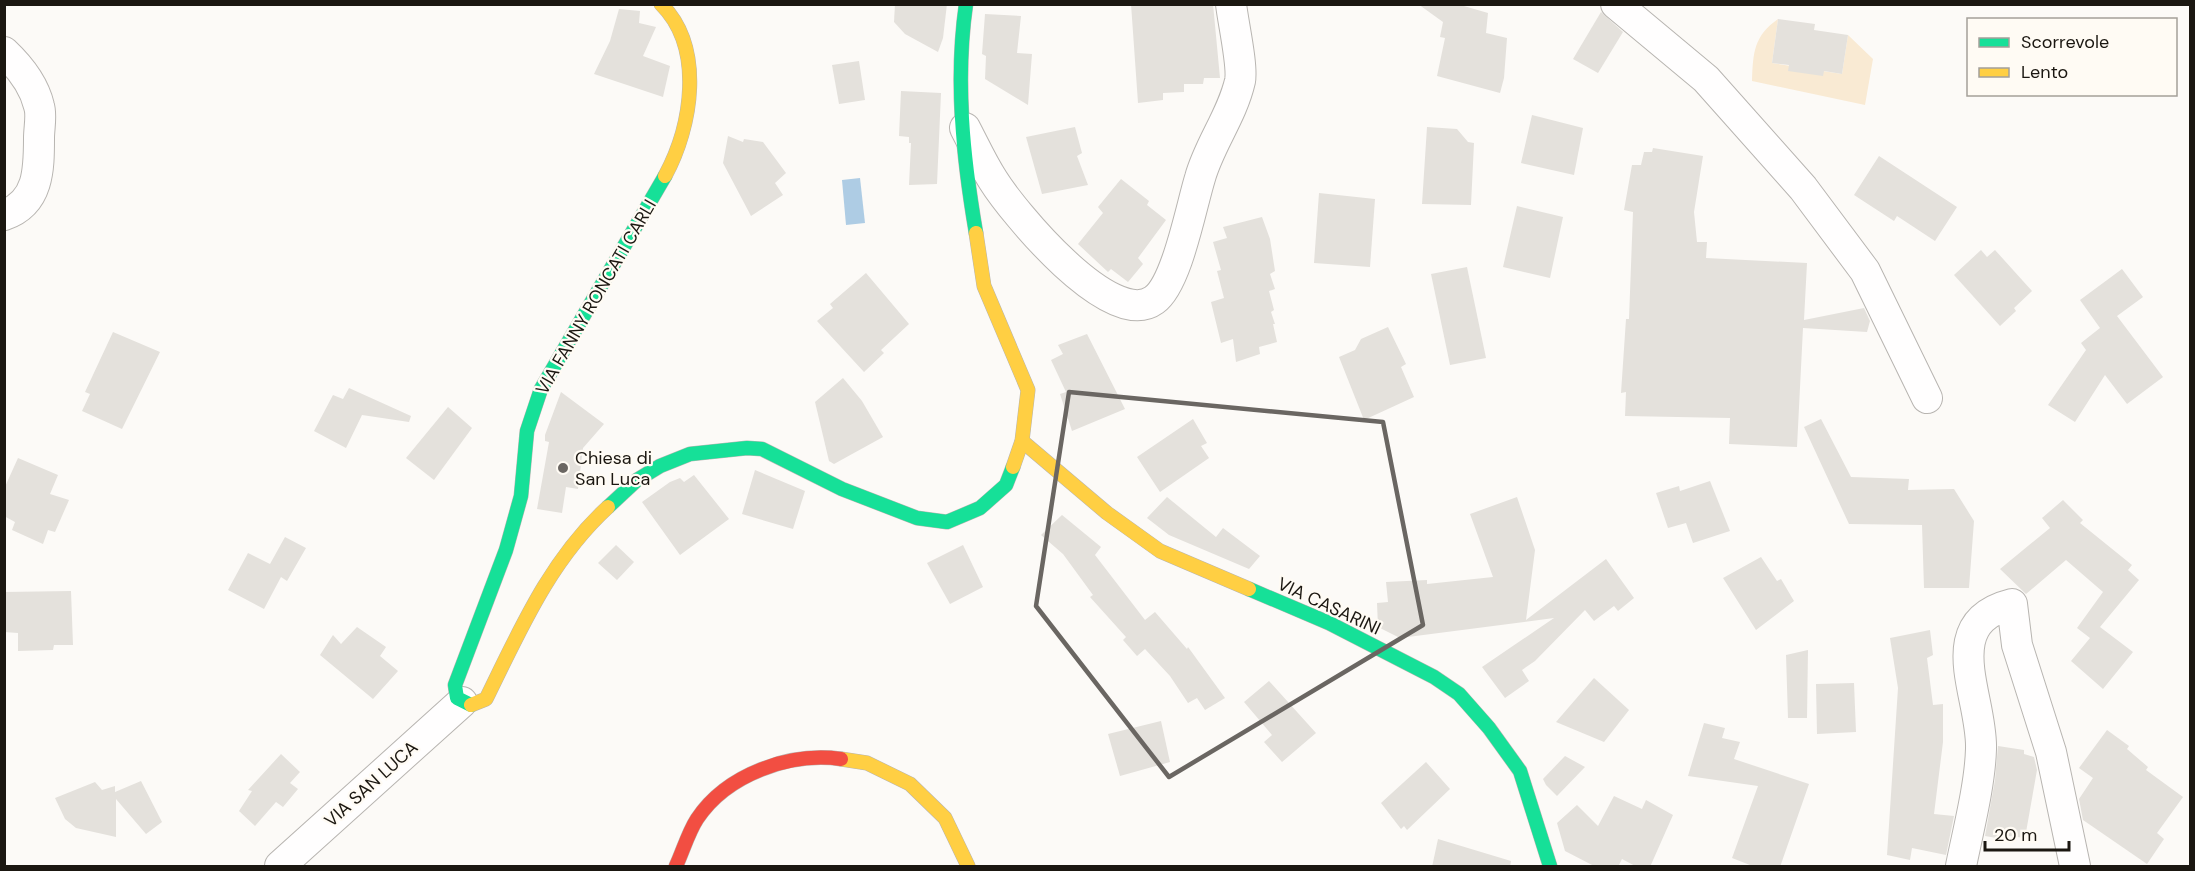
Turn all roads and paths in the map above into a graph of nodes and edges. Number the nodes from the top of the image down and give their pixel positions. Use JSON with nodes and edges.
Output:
{"nodes":[{"id":1,"x":661,"y":4,"type":"edge"},
{"id":2,"x":966,"y":4,"type":"edge"},
{"id":3,"x":1231,"y":4,"type":"edge"},
{"id":4,"x":1616,"y":4,"type":"edge"},
{"id":5,"x":4,"y":52,"type":"edge"},
{"id":6,"x":962,"y":122,"type":"junction"},
{"id":7,"x":4,"y":215,"type":"edge"},
{"id":8,"x":1927,"y":398,"type":"dead end"},
{"id":9,"x":1022,"y":441,"type":"junction"},
{"id":10,"x":462,"y":702,"type":"junction"},
{"id":11,"x":280,"y":867,"type":"edge"},
{"id":12,"x":676,"y":867,"type":"edge"},
{"id":13,"x":968,"y":867,"type":"edge"},
{"id":14,"x":1550,"y":867,"type":"edge"},
{"id":15,"x":1961,"y":867,"type":"edge"},
{"id":16,"x":2074,"y":867,"type":"edge"}],
"edges":[{"from":1,"to":10,"type":"main road","name":"VIA FANNY RONCATI CARLI"},
{"from":2,"to":6,"type":"main road"},
{"from":3,"to":6,"type":"street"},
{"from":4,"to":8,"type":"street"},
{"from":5,"to":7,"type":"street"},
{"from":6,"to":9,"type":"main road"},
{"from":9,"to":10,"type":"main road"},
{"from":9,"to":14,"type":"main road","name":"VIA CASARINI"},
{"from":10,"to":11,"type":"street","name":"VIA SAN LUCA"},
{"from":12,"to":13,"type":"main road"},
{"from":15,"to":16,"type":"street"}]}
